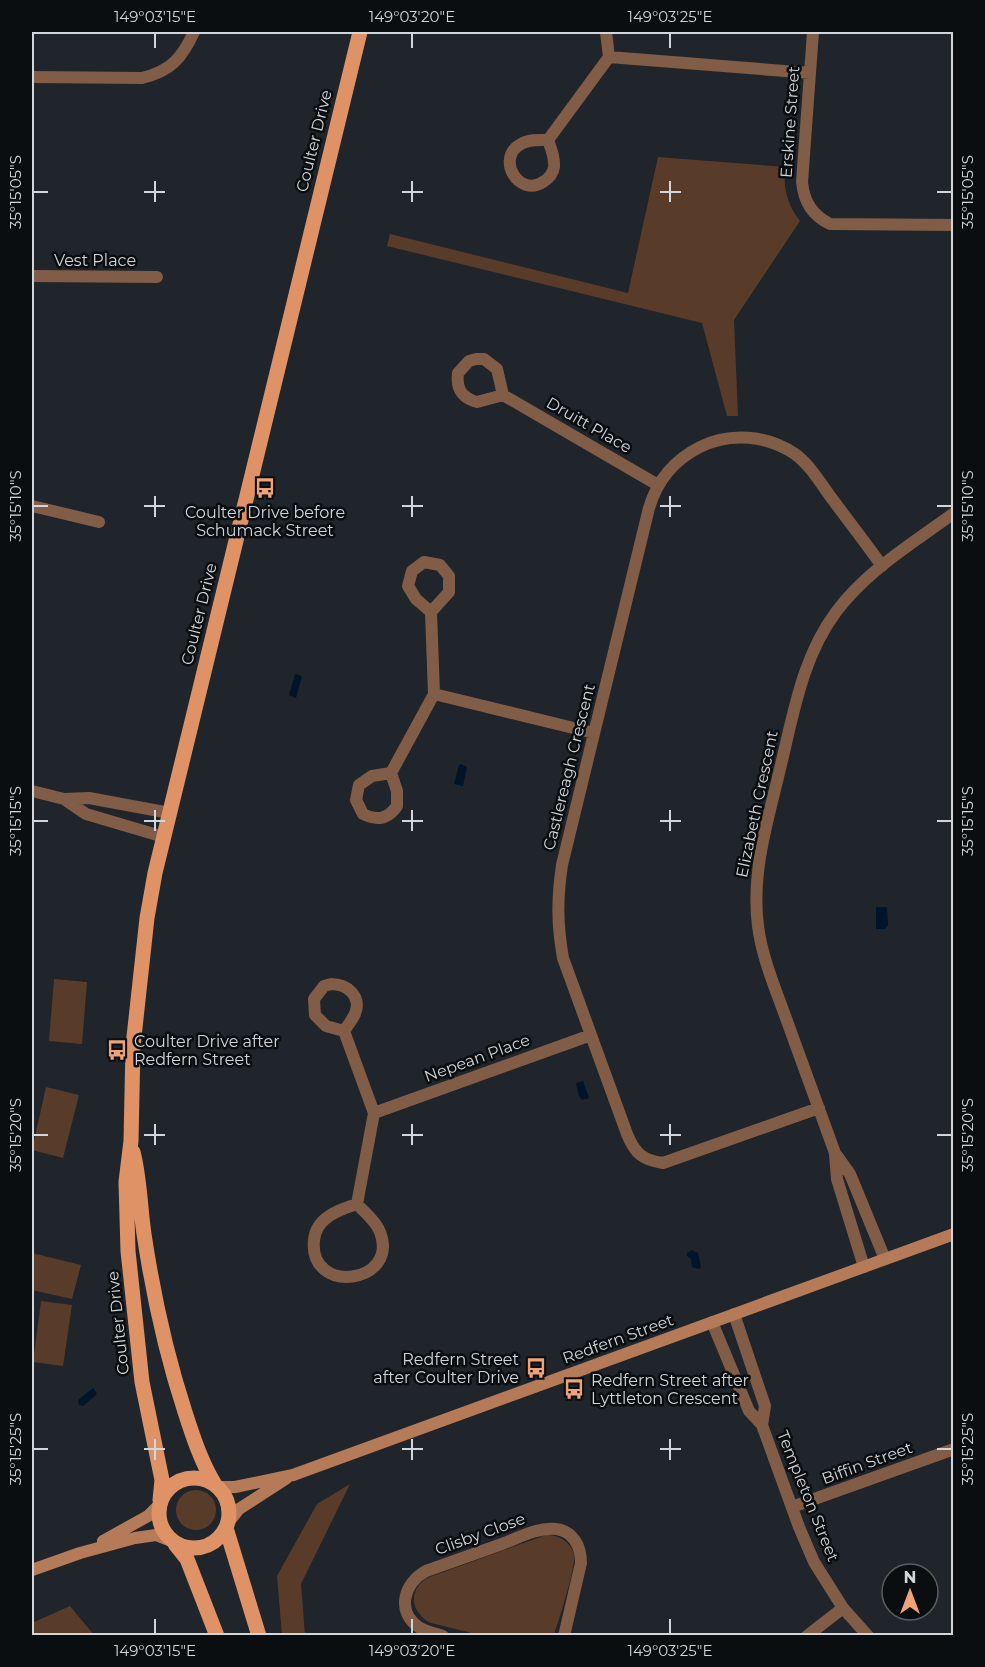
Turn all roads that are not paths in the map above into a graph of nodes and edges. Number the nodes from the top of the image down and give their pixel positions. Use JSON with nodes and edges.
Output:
{"nodes":[{"id":1,"x":194,"y":32,"type":"edge"},
{"id":2,"x":360,"y":32,"type":"edge"},
{"id":3,"x":606,"y":32,"type":"edge"},
{"id":4,"x":813,"y":32,"type":"edge"},
{"id":5,"x":609,"y":57,"type":"junction"},
{"id":6,"x":810,"y":73,"type":"junction"},
{"id":7,"x":32,"y":77,"type":"edge"},
{"id":8,"x":548,"y":140,"type":"dead end"},
{"id":9,"x":954,"y":225,"type":"edge"},
{"id":10,"x":32,"y":276,"type":"edge"},
{"id":11,"x":157,"y":277,"type":"dead end"},
{"id":12,"x":503,"y":395,"type":"dead end"},
{"id":13,"x":658,"y":484,"type":"junction"},
{"id":14,"x":32,"y":506,"type":"edge"},
{"id":15,"x":954,"y":513,"type":"edge"},
{"id":16,"x":99,"y":522,"type":"dead end"},
{"id":17,"x":882,"y":566,"type":"junction"},
{"id":18,"x":431,"y":612,"type":"dead end"},
{"id":19,"x":434,"y":694,"type":"junction"},
{"id":20,"x":594,"y":734,"type":"junction"},
{"id":21,"x":391,"y":773,"type":"dead end"},
{"id":22,"x":32,"y":791,"type":"edge"},
{"id":23,"x":64,"y":799,"type":"junction"},
{"id":24,"x":170,"y":813,"type":"junction"},
{"id":25,"x":164,"y":837,"type":"junction"},
{"id":26,"x":344,"y":1031,"type":"dead end"},
{"id":27,"x":591,"y":1035,"type":"junction"},
{"id":28,"x":819,"y":1108,"type":"junction"},
{"id":29,"x":374,"y":1113,"type":"junction"},
{"id":30,"x":131,"y":1141,"type":"junction"},
{"id":31,"x":835,"y":1153,"type":"junction"},
{"id":32,"x":357,"y":1204,"type":"junction"},
{"id":33,"x":954,"y":1234,"type":"edge"},
{"id":34,"x":885,"y":1259,"type":"junction"},
{"id":35,"x":864,"y":1267,"type":"junction"},
{"id":36,"x":734,"y":1314,"type":"junction"},
{"id":37,"x":712,"y":1322,"type":"junction"},
{"id":38,"x":762,"y":1425,"type":"junction"},
{"id":39,"x":954,"y":1449,"type":"edge"},
{"id":40,"x":293,"y":1475,"type":"junction"},
{"id":41,"x":216,"y":1485,"type":"junction"},
{"id":42,"x":160,"y":1502,"type":"junction"},
{"id":43,"x":792,"y":1507,"type":"junction"},
{"id":44,"x":227,"y":1526,"type":"junction"},
{"id":45,"x":172,"y":1542,"type":"junction"},
{"id":46,"x":80,"y":1553,"type":"junction"},
{"id":47,"x":32,"y":1570,"type":"edge"},
{"id":48,"x":843,"y":1608,"type":"junction"},
{"id":49,"x":217,"y":1635,"type":"edge"},
{"id":50,"x":259,"y":1635,"type":"edge"},
{"id":51,"x":443,"y":1635,"type":"edge"},
{"id":52,"x":564,"y":1635,"type":"edge"},
{"id":53,"x":807,"y":1635,"type":"edge"},
{"id":54,"x":868,"y":1635,"type":"edge"}],
"edges":[{"from":1,"to":7,"type":"street"},
{"from":2,"to":24,"type":"main road","name":"Coulter Drive"},
{"from":3,"to":5,"type":"street"},
{"from":4,"to":6,"type":"street","name":"Erskine Street"},
{"from":5,"to":6,"type":"street"},
{"from":5,"to":8,"type":"street"},
{"from":6,"to":9,"type":"street","name":"Erskine Street"},
{"from":10,"to":11,"type":"street","name":"Vest Place"},
{"from":12,"to":13,"type":"street","name":"Druitt Place"},
{"from":13,"to":17,"type":"street","name":"Castlereagh Crescent"},
{"from":13,"to":20,"type":"street","name":"Castlereagh Crescent"},
{"from":14,"to":16,"type":"street"},
{"from":15,"to":17,"type":"street","name":"Elizabeth Crescent"},
{"from":17,"to":28,"type":"street","name":"Elizabeth Crescent"},
{"from":18,"to":19,"type":"street"},
{"from":19,"to":20,"type":"street"},
{"from":19,"to":21,"type":"street"},
{"from":20,"to":27,"type":"street","name":"Castlereagh Crescent"},
{"from":22,"to":23,"type":"street"},
{"from":23,"to":24,"type":"street"},
{"from":23,"to":25,"type":"street"},
{"from":24,"to":25,"type":"main road","name":"Coulter Drive"},
{"from":25,"to":30,"type":"main road","name":"Coulter Drive"},
{"from":26,"to":29,"type":"street"},
{"from":27,"to":28,"type":"street","name":"Castlereagh Crescent"},
{"from":27,"to":29,"type":"street","name":"Nepean Place"},
{"from":28,"to":31,"type":"street","name":"Elizabeth Crescent"},
{"from":29,"to":32,"type":"street"},
{"from":30,"to":41,"type":"main road","name":"Coulter Drive"},
{"from":30,"to":42,"type":"main road","name":"Coulter Drive"},
{"from":31,"to":34,"type":"street","name":"Elizabeth Crescent"},
{"from":31,"to":35,"type":"street","name":"Elizabeth Crescent"},
{"from":32,"to":32,"type":"street"},
{"from":33,"to":34,"type":"main road","name":"Redfern Street"},
{"from":34,"to":35,"type":"main road","name":"Redfern Street"},
{"from":35,"to":36,"type":"main road","name":"Redfern Street"},
{"from":36,"to":37,"type":"main road","name":"Redfern Street"},
{"from":36,"to":38,"type":"street","name":"Templeton Street"},
{"from":37,"to":38,"type":"street","name":"Templeton Street"},
{"from":37,"to":40,"type":"main road","name":"Redfern Street"},
{"from":38,"to":43,"type":"street","name":"Templeton Street"},
{"from":39,"to":43,"type":"street","name":"Biffin Street"},
{"from":40,"to":41,"type":"main road","name":"Redfern Street"},
{"from":40,"to":44,"type":"main road","name":"Redfern Street"},
{"from":41,"to":42,"type":"main road"},
{"from":41,"to":44,"type":"main road"},
{"from":42,"to":45,"type":"main road"},
{"from":42,"to":46,"type":"main road"},
{"from":43,"to":48,"type":"street","name":"Templeton Street"},
{"from":44,"to":45,"type":"main road"},
{"from":44,"to":50,"type":"main road"},
{"from":45,"to":46,"type":"main road"},
{"from":45,"to":49,"type":"main road"},
{"from":46,"to":47,"type":"main road"},
{"from":48,"to":53,"type":"street"},
{"from":48,"to":54,"type":"street","name":"Templeton Street"},
{"from":51,"to":52,"type":"street","name":"Clisby Close"}]}
